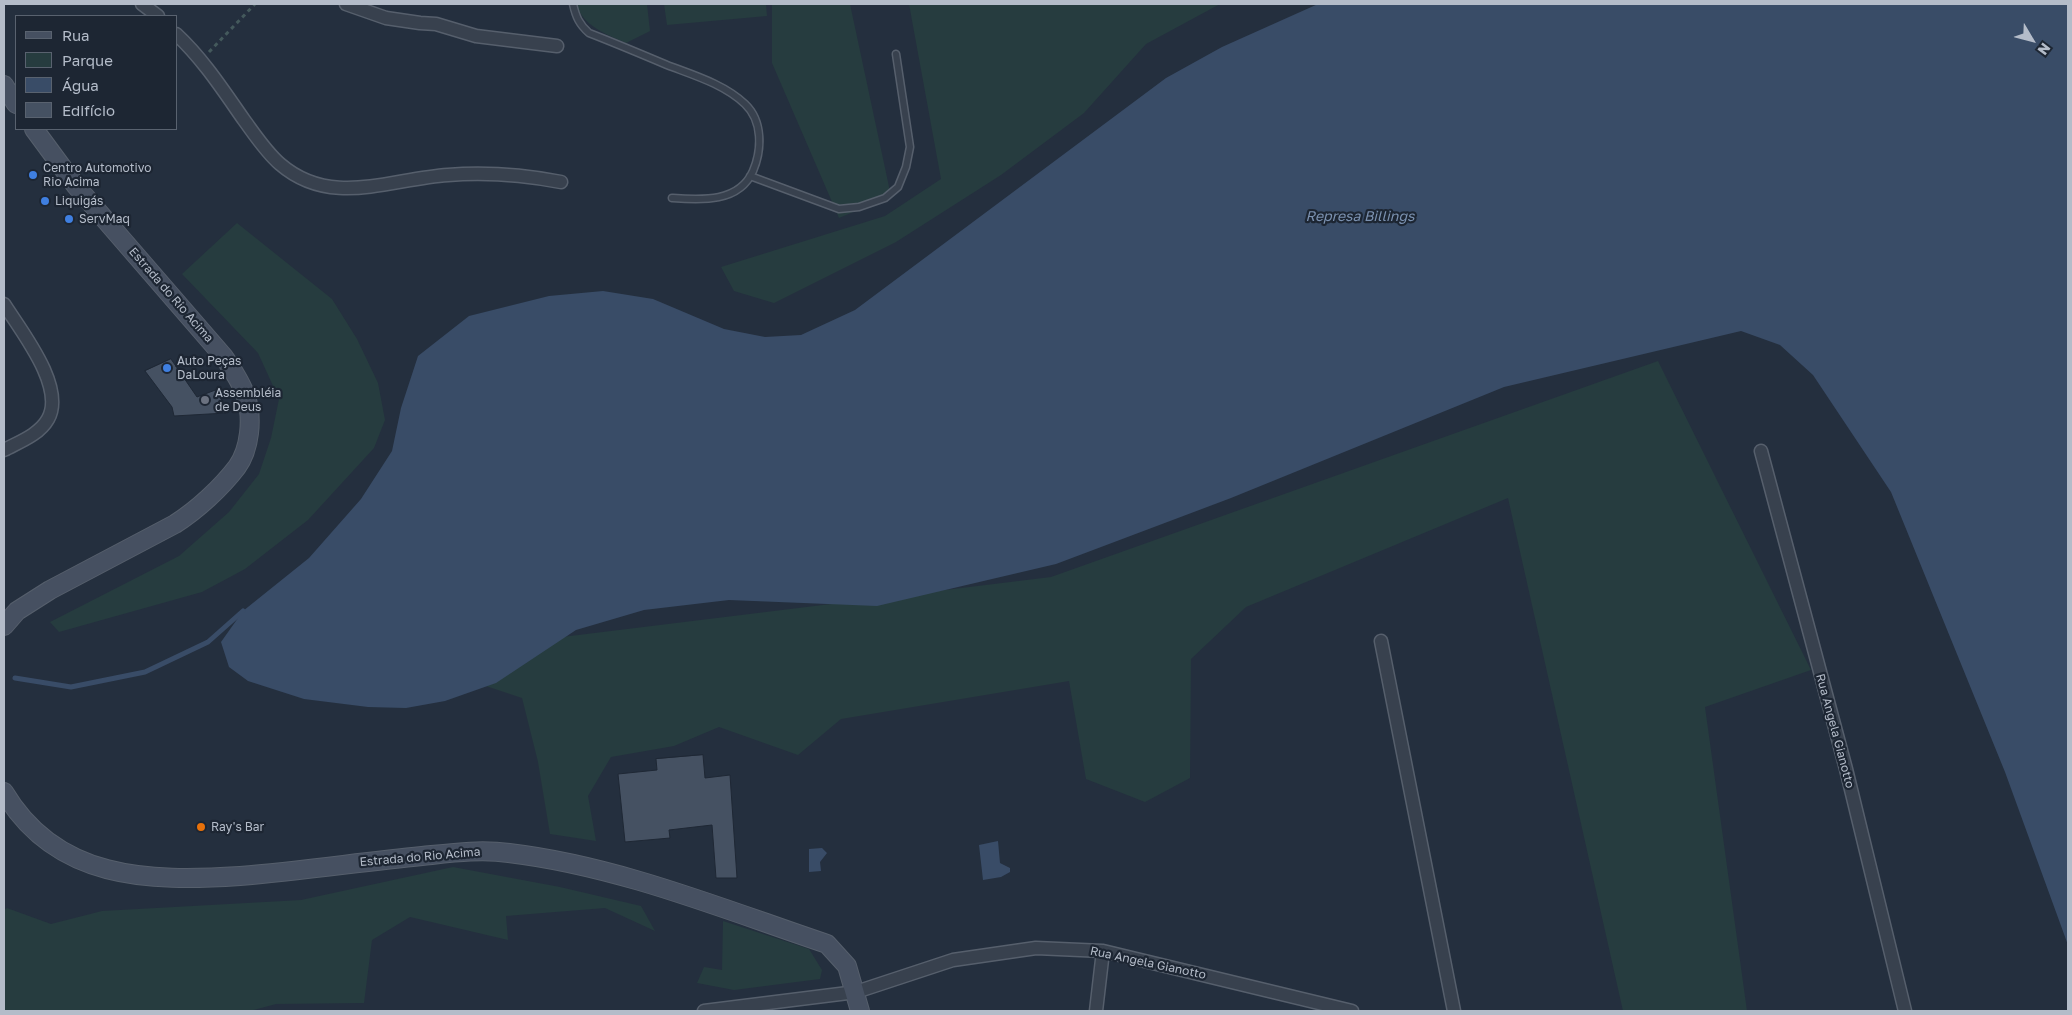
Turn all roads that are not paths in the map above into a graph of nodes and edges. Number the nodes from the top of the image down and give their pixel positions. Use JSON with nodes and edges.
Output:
{"nodes":[{"id":1,"x":142,"y":4,"type":"edge"},
{"id":2,"x":346,"y":4,"type":"edge"},
{"id":3,"x":573,"y":4,"type":"edge"},
{"id":4,"x":157,"y":15,"type":"edge"},
{"id":5,"x":178,"y":36,"type":"edge"},
{"id":6,"x":557,"y":46,"type":"dead end"},
{"id":7,"x":896,"y":54,"type":"dead end"},
{"id":8,"x":4,"y":85,"type":"edge"},
{"id":9,"x":15,"y":102,"type":"edge"},
{"id":10,"x":35,"y":130,"type":"edge"},
{"id":11,"x":750,"y":176,"type":"junction"},
{"id":12,"x":561,"y":182,"type":"dead end"},
{"id":13,"x":672,"y":198,"type":"dead end"},
{"id":14,"x":4,"y":304,"type":"edge"},
{"id":15,"x":4,"y":450,"type":"edge"},
{"id":16,"x":1761,"y":451,"type":"dead end"},
{"id":17,"x":4,"y":626,"type":"edge"},
{"id":18,"x":1381,"y":641,"type":"dead end"},
{"id":19,"x":4,"y":792,"type":"edge"},
{"id":20,"x":1102,"y":951,"type":"junction"},
{"id":21,"x":856,"y":992,"type":"junction"},
{"id":22,"x":704,"y":1011,"type":"edge"},
{"id":23,"x":860,"y":1011,"type":"edge"},
{"id":24,"x":1096,"y":1011,"type":"edge"},
{"id":25,"x":1352,"y":1011,"type":"edge"},
{"id":26,"x":1454,"y":1011,"type":"edge"},
{"id":27,"x":1905,"y":1011,"type":"edge"}],
"edges":[{"from":1,"to":4,"type":"street"},
{"from":2,"to":6,"type":"street"},
{"from":3,"to":11,"type":"lane"},
{"from":5,"to":12,"type":"street"},
{"from":7,"to":11,"type":"lane"},
{"from":8,"to":9,"type":"main road"},
{"from":10,"to":17,"type":"main road","name":"Estrada do Rio Acima"},
{"from":11,"to":13,"type":"lane"},
{"from":14,"to":15,"type":"street"},
{"from":16,"to":27,"type":"street","name":"Rua Angela Gianotto"},
{"from":18,"to":26,"type":"street"},
{"from":19,"to":21,"type":"main road","name":"Estrada do Rio Acima"},
{"from":20,"to":21,"type":"street","name":"Rua Angela Gianotto"},
{"from":20,"to":24,"type":"street"},
{"from":20,"to":25,"type":"street","name":"Rua Angela Gianotto"},
{"from":21,"to":22,"type":"street","name":"Rua Angela Gianotto"},
{"from":21,"to":23,"type":"main road","name":"Estrada do Rio Acima"}]}
